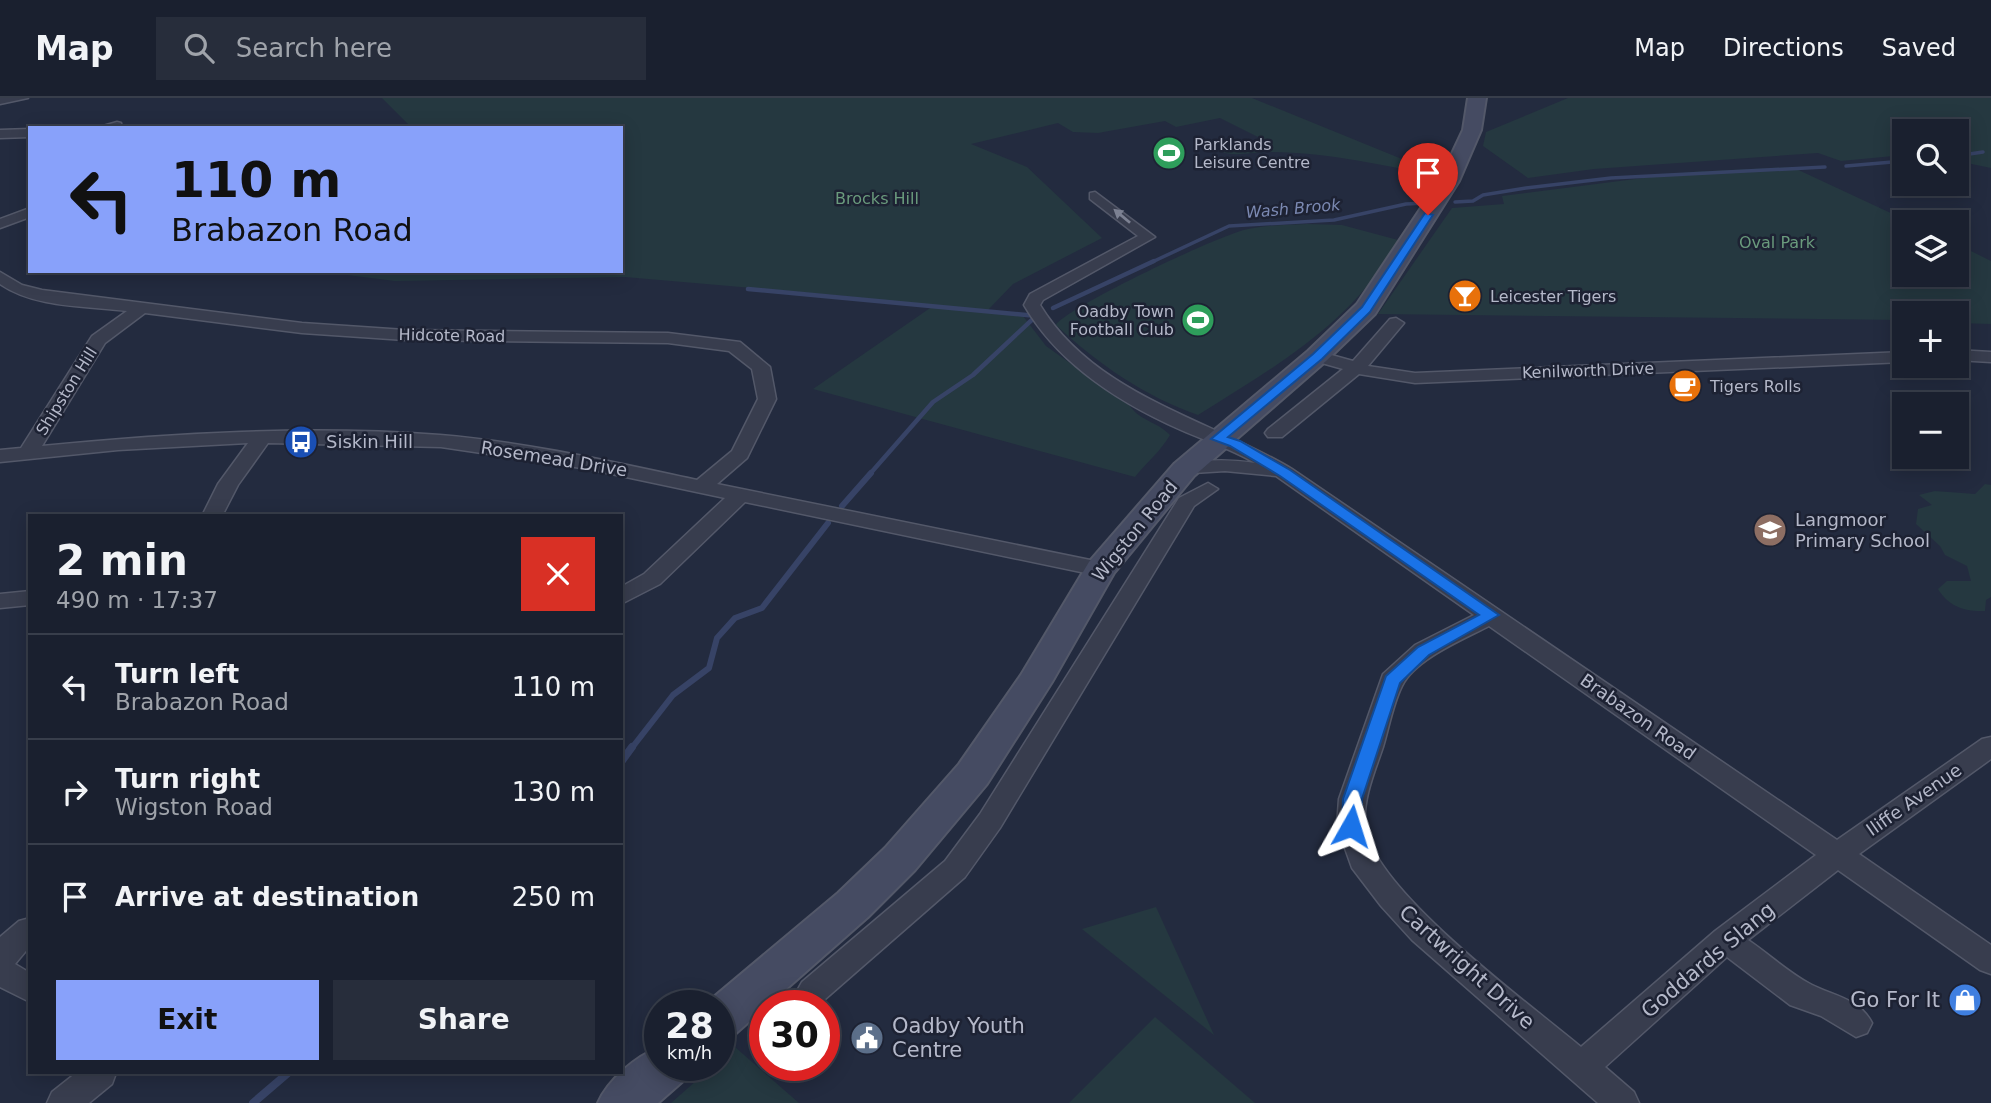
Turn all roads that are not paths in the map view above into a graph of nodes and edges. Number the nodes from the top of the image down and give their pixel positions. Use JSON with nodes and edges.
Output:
{"nodes":[{"id":1,"x":22,"y":98,"type":"edge"},
{"id":2,"x":1477,"y":98,"type":"edge"},
{"id":3,"x":0,"y":100,"type":"edge"},
{"id":4,"x":28,"y":133,"type":"edge"},
{"id":5,"x":0,"y":134,"type":"edge"},
{"id":6,"x":1096,"y":196,"type":"dead end"},
{"id":7,"x":28,"y":213,"type":"edge"},
{"id":8,"x":0,"y":224,"type":"edge"},
{"id":9,"x":1148,"y":237,"type":"joint"},
{"id":10,"x":0,"y":277,"type":"edge"},
{"id":11,"x":8,"y":291,"type":"edge"},
{"id":12,"x":141,"y":308,"type":"junction"},
{"id":13,"x":1041,"y":319,"type":"joint"},
{"id":14,"x":1396,"y":323,"type":"dead end"},
{"id":15,"x":1317,"y":356,"type":"junction"},
{"id":16,"x":1969,"y":356,"type":"edge"},
{"id":17,"x":1991,"y":357,"type":"edge"},
{"id":18,"x":1892,"y":358,"type":"edge"},
{"id":19,"x":1356,"y":368,"type":"junction"},
{"id":20,"x":1275,"y":433,"type":"dead end"},
{"id":21,"x":263,"y":437,"type":"junction"},
{"id":22,"x":1218,"y":439,"type":"junction"},
{"id":23,"x":28,"y":452,"type":"junction"},
{"id":24,"x":0,"y":456,"type":"edge"},
{"id":25,"x":1184,"y":470,"type":"junction"},
{"id":26,"x":1285,"y":473,"type":"junction"},
{"id":27,"x":702,"y":486,"type":"junction"},
{"id":28,"x":1208,"y":489,"type":"dead end"},
{"id":29,"x":740,"y":494,"type":"junction"},
{"id":30,"x":213,"y":514,"type":"edge"},
{"id":31,"x":1100,"y":569,"type":"junction"},
{"id":32,"x":623,"y":596,"type":"edge"},
{"id":33,"x":28,"y":598,"type":"edge"},
{"id":34,"x":0,"y":601,"type":"edge"},
{"id":35,"x":1491,"y":615,"type":"junction"},
{"id":36,"x":1052,"y":686,"type":"junction"},
{"id":37,"x":1991,"y":746,"type":"edge"},
{"id":38,"x":1837,"y":855,"type":"junction"},
{"id":39,"x":853,"y":905,"type":"junction"},
{"id":40,"x":887,"y":928,"type":"junction"},
{"id":41,"x":28,"y":931,"type":"edge"},
{"id":42,"x":1726,"y":940,"type":"junction"},
{"id":43,"x":1991,"y":961,"type":"edge"},
{"id":44,"x":0,"y":962,"type":"edge"},
{"id":45,"x":0,"y":971,"type":"edge"},
{"id":46,"x":28,"y":988,"type":"edge"},
{"id":47,"x":814,"y":990,"type":"edge"},
{"id":48,"x":735,"y":1006,"type":"edge"},
{"id":49,"x":1856,"y":1023,"type":"dead end"},
{"id":50,"x":1581,"y":1068,"type":"junction"},
{"id":51,"x":99,"y":1074,"type":"edge"},
{"id":52,"x":648,"y":1081,"type":"edge"},
{"id":53,"x":64,"y":1103,"type":"edge"},
{"id":54,"x":622,"y":1103,"type":"edge"},
{"id":55,"x":1622,"y":1103,"type":"edge"}],
"edges":[{"from":1,"to":3,"type":"street"},
{"from":2,"to":15,"type":"main road","name":"Wigston Road"},
{"from":4,"to":5,"type":"street"},
{"from":9,"to":6,"type":"street","one_way":true},
{"from":7,"to":8,"type":"street"},
{"from":9,"to":13,"type":"street"},
{"from":10,"to":11,"type":"street","name":"Hidcote Road"},
{"from":11,"to":12,"type":"street","name":"Hidcote Road"},
{"from":12,"to":23,"type":"street","name":"Shipston Hill"},
{"from":12,"to":27,"type":"street","name":"Hidcote Road"},
{"from":13,"to":22,"type":"street","name":"Brabazon Road"},
{"from":14,"to":19,"type":"street"},
{"from":15,"to":19,"type":"street","name":"Kenilworth Drive"},
{"from":15,"to":22,"type":"main road","name":"Wigston Road"},
{"from":16,"to":17,"type":"street"},
{"from":18,"to":19,"type":"street","name":"Kenilworth Drive"},
{"from":19,"to":20,"type":"street"},
{"from":21,"to":23,"type":"street","name":"Rosemead Drive"},
{"from":21,"to":27,"type":"street","name":"Rosemead Drive"},
{"from":21,"to":30,"type":"street"},
{"from":22,"to":25,"type":"main road","name":"Wigston Road"},
{"from":22,"to":26,"type":"street","name":"Brabazon Road"},
{"from":23,"to":24,"type":"street","name":"Rosemead Drive"},
{"from":25,"to":26,"type":"street","name":"Brabazon Road"},
{"from":25,"to":31,"type":"main road","name":"Wigston Road"},
{"from":26,"to":35,"type":"street","name":"Brabazon Road"},
{"from":27,"to":29,"type":"street","name":"Rosemead Drive"},
{"from":28,"to":36,"type":"street","name":"Wigston Road"},
{"from":29,"to":31,"type":"street","name":"Rosemead Drive"},
{"from":29,"to":32,"type":"street"},
{"from":31,"to":36,"type":"main road","name":"Wigston Road"},
{"from":33,"to":34,"type":"street"},
{"from":35,"to":38,"type":"street","name":"Brabazon Road"},
{"from":35,"to":50,"type":"street","name":"Cartwright Drive"},
{"from":36,"to":39,"type":"main road","name":"Wigston Road"},
{"from":36,"to":40,"type":"street","name":"Wigston Road"},
{"from":37,"to":38,"type":"street","name":"Iliffe Avenue"},
{"from":38,"to":42,"type":"street","name":"Goddards Slang"},
{"from":38,"to":43,"type":"street","name":"Brabazon Road"},
{"from":39,"to":40,"type":"street"},
{"from":39,"to":48,"type":"main road","name":"Wigston Road"},
{"from":40,"to":47,"type":"street","name":"Wigston Road"},
{"from":41,"to":44,"type":"street"},
{"from":42,"to":49,"type":"street"},
{"from":42,"to":50,"type":"street","name":"Goddards Slang"},
{"from":45,"to":46,"type":"street"},
{"from":50,"to":55,"type":"street","name":"Cartwright Drive"},
{"from":51,"to":53,"type":"street"},
{"from":52,"to":54,"type":"main road"}]}
